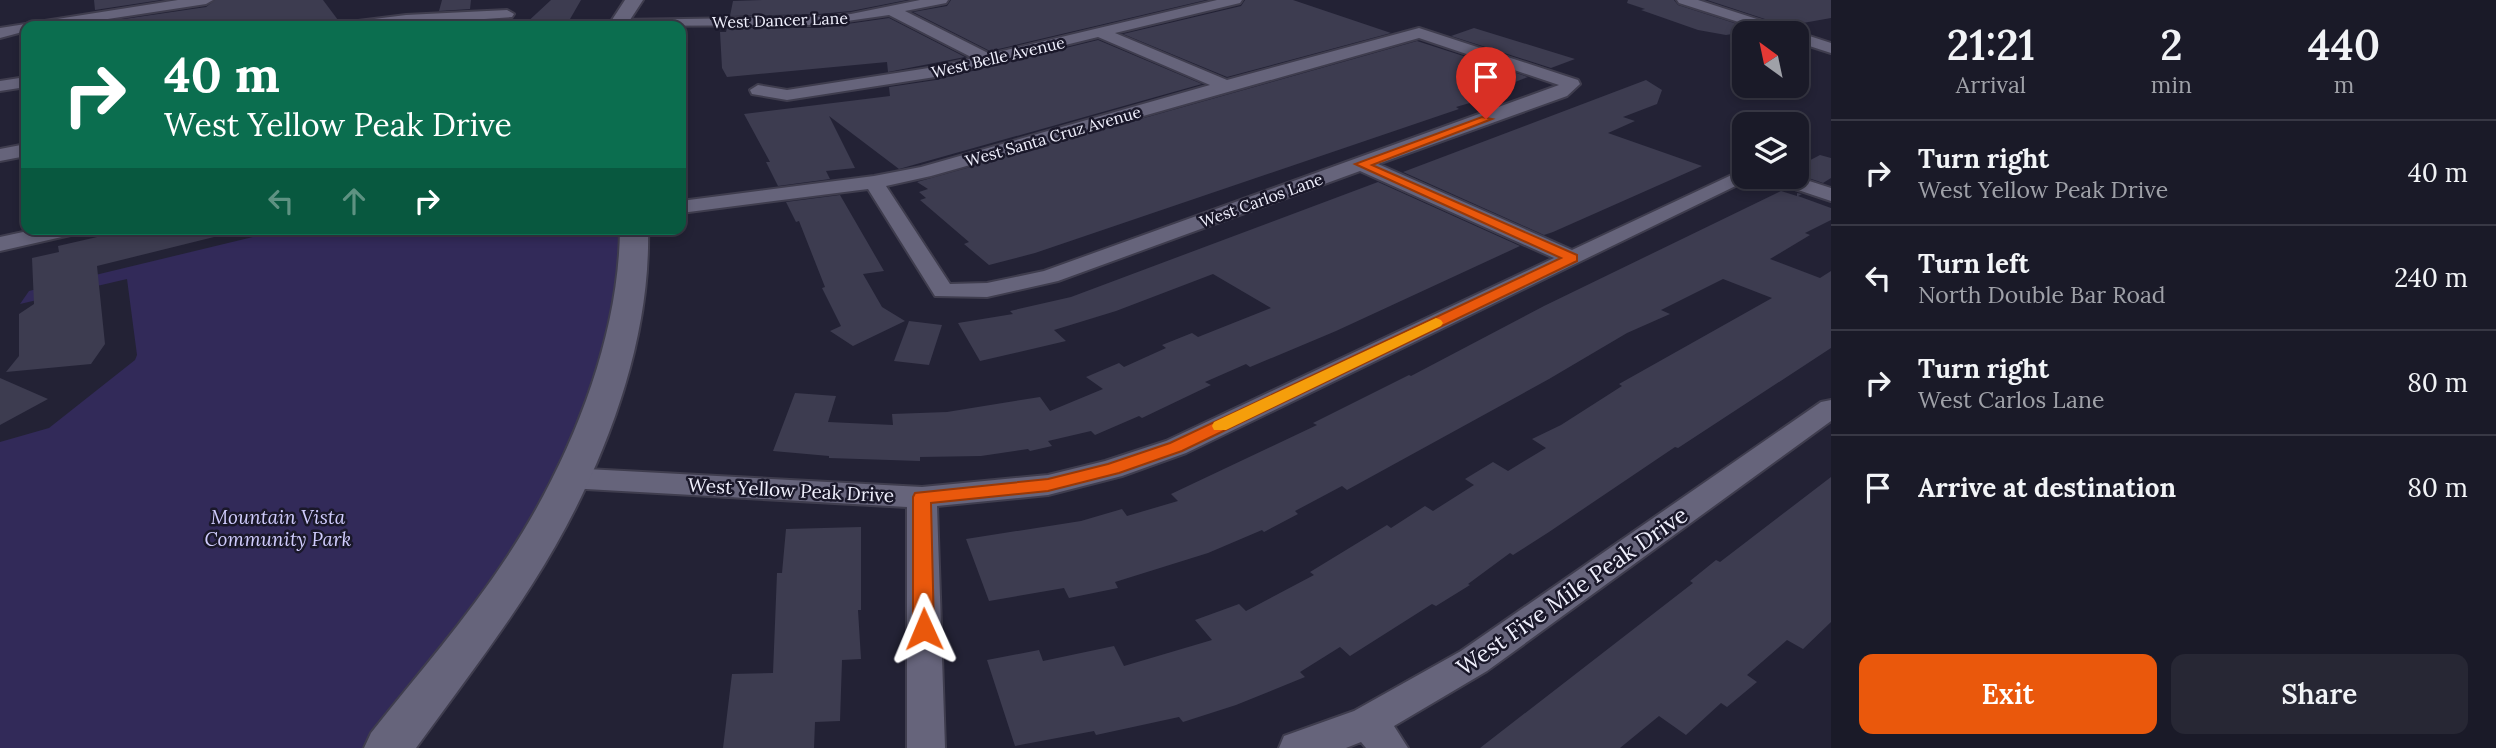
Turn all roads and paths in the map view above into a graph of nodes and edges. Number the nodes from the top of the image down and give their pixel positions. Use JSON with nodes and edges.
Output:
{"nodes":[{"id":1,"x":206,"y":0,"type":"edge"},
{"id":2,"x":634,"y":0,"type":"edge"},
{"id":3,"x":941,"y":0,"type":"edge"},
{"id":4,"x":1235,"y":0,"type":"edge"},
{"id":5,"x":1684,"y":0,"type":"edge"},
{"id":6,"x":512,"y":9,"type":"joint"},
{"id":7,"x":891,"y":10,"type":"junction"},
{"id":8,"x":67,"y":21,"type":"edge"},
{"id":9,"x":389,"y":21,"type":"edge"},
{"id":10,"x":501,"y":21,"type":"edge"},
{"id":11,"x":620,"y":21,"type":"edge"},
{"id":12,"x":1748,"y":21,"type":"edge"},
{"id":13,"x":686,"y":23,"type":"edge"},
{"id":14,"x":693,"y":23,"type":"joint"},
{"id":15,"x":21,"y":28,"type":"edge"},
{"id":16,"x":1831,"y":31,"type":"edge"},
{"id":17,"x":0,"y":33,"type":"edge"},
{"id":18,"x":1101,"y":33,"type":"junction"},
{"id":19,"x":1810,"y":34,"type":"edge"},
{"id":20,"x":1810,"y":41,"type":"edge"},
{"id":21,"x":1831,"y":48,"type":"edge"},
{"id":22,"x":987,"y":59,"type":"junction"},
{"id":23,"x":21,"y":83,"type":"edge"},
{"id":24,"x":1572,"y":84,"type":"joint"},
{"id":25,"x":0,"y":86,"type":"edge"},
{"id":26,"x":1226,"y":86,"type":"junction"},
{"id":27,"x":758,"y":90,"type":"dead end"},
{"id":28,"x":21,"y":151,"type":"edge"},
{"id":29,"x":0,"y":155,"type":"edge"},
{"id":30,"x":1361,"y":164,"type":"junction"},
{"id":31,"x":874,"y":182,"type":"junction"},
{"id":32,"x":1732,"y":182,"type":"edge"},
{"id":33,"x":1809,"y":188,"type":"edge"},
{"id":34,"x":1831,"y":195,"type":"edge"},
{"id":35,"x":688,"y":206,"type":"edge"},
{"id":36,"x":40,"y":235,"type":"edge"},
{"id":37,"x":634,"y":235,"type":"edge"},
{"id":38,"x":0,"y":244,"type":"edge"},
{"id":39,"x":1572,"y":258,"type":"junction"},
{"id":40,"x":1831,"y":408,"type":"edge"},
{"id":41,"x":568,"y":478,"type":"junction"},
{"id":42,"x":922,"y":497,"type":"junction"},
{"id":43,"x":1379,"y":735,"type":"edge"},
{"id":44,"x":388,"y":748,"type":"edge"},
{"id":45,"x":926,"y":748,"type":"edge"},
{"id":46,"x":1298,"y":748,"type":"edge"}],
"edges":[{"from":1,"to":8,"type":"street"},
{"from":2,"to":11,"type":"street"},
{"from":3,"to":7,"type":"street","name":"West Dancer Lane"},
{"from":4,"to":18,"type":"street","name":"West Belle Avenue"},
{"from":5,"to":12,"type":"street"},
{"from":6,"to":9,"type":"street"},
{"from":6,"to":10,"type":"street"},
{"from":7,"to":14,"type":"street","name":"West Dancer Lane"},
{"from":7,"to":22,"type":"street"},
{"from":13,"to":14,"type":"street","name":"West Dancer Lane"},
{"from":15,"to":17,"type":"street"},
{"from":16,"to":19,"type":"street"},
{"from":18,"to":22,"type":"street","name":"West Belle Avenue"},
{"from":18,"to":26,"type":"street"},
{"from":20,"to":21,"type":"street"},
{"from":22,"to":27,"type":"street","name":"West Belle Avenue"},
{"from":23,"to":25,"type":"street"},
{"from":24,"to":26,"type":"street","name":"West Santa Cruz Avenue"},
{"from":24,"to":30,"type":"street","name":"West Carlos Lane"},
{"from":26,"to":31,"type":"street","name":"West Santa Cruz Avenue"},
{"from":28,"to":29,"type":"street"},
{"from":30,"to":31,"type":"street","name":"West Carlos Lane"},
{"from":30,"to":39,"type":"street"},
{"from":31,"to":35,"type":"street","name":"West Santa Cruz Avenue"},
{"from":32,"to":39,"type":"street","name":"West Yellow Peak Drive"},
{"from":33,"to":34,"type":"street"},
{"from":36,"to":38,"type":"street"},
{"from":37,"to":41,"type":"street"},
{"from":39,"to":42,"type":"street","name":"West Yellow Peak Drive"},
{"from":40,"to":43,"type":"street","name":"West Five Mile Peak Drive"},
{"from":41,"to":42,"type":"street","name":"West Yellow Peak Drive"},
{"from":41,"to":44,"type":"street"},
{"from":42,"to":45,"type":"street"},
{"from":43,"to":46,"type":"street","name":"West Five Mile Peak Drive"}]}
